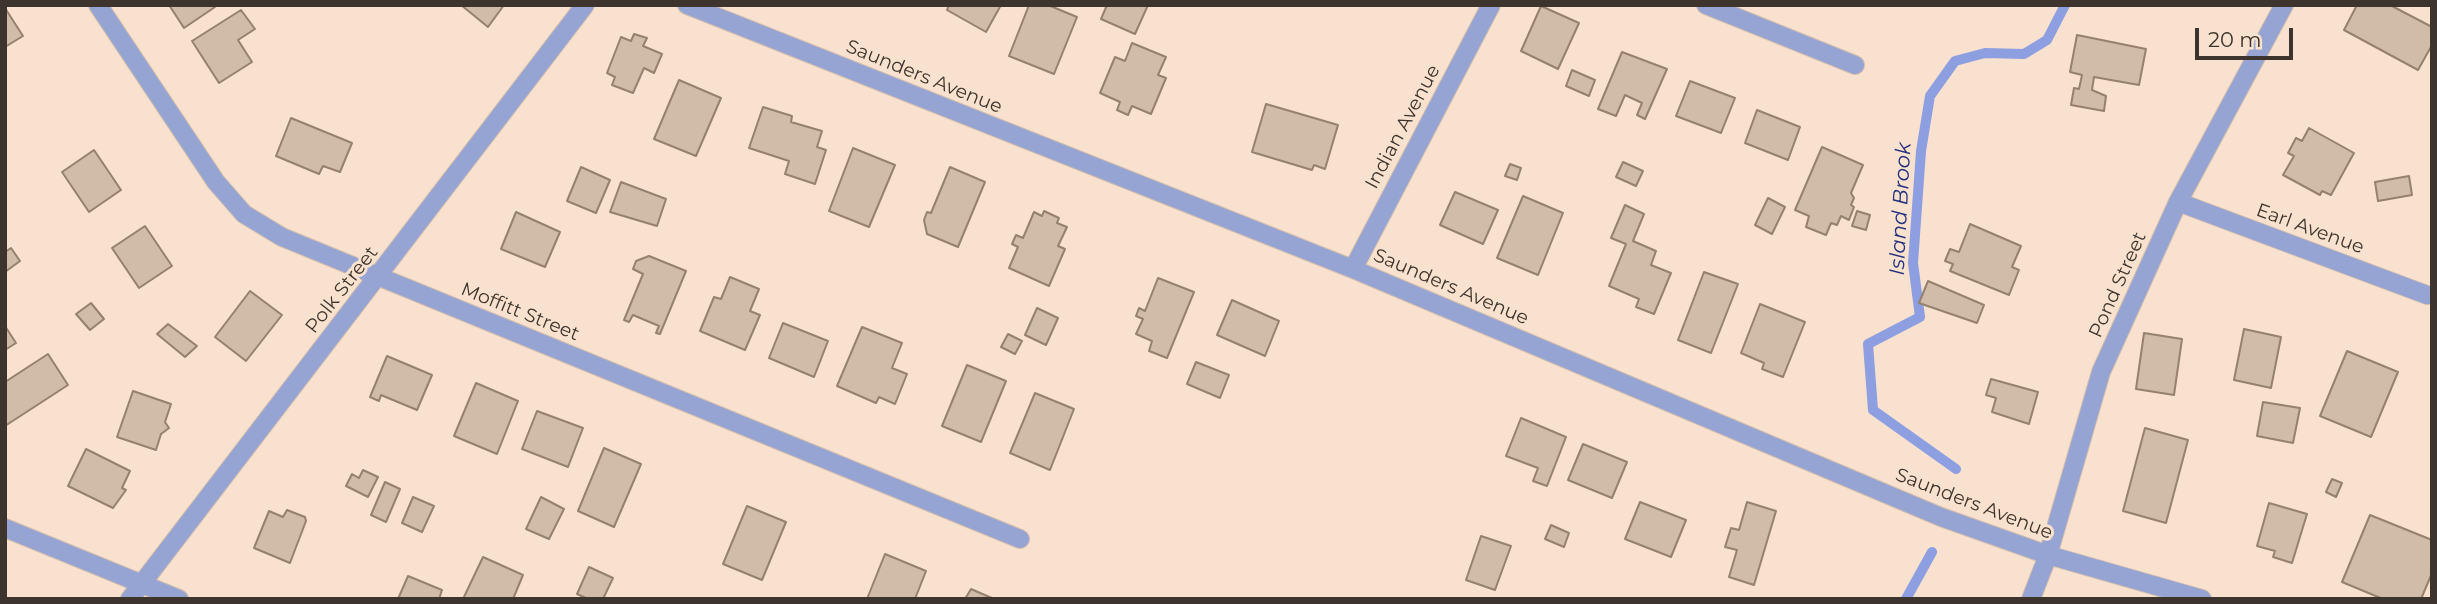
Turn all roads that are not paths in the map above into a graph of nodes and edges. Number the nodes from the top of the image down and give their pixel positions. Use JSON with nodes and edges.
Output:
{"nodes":[{"id":1,"x":98,"y":5,"type":"edge"},
{"id":2,"x":585,"y":5,"type":"edge"},
{"id":3,"x":687,"y":5,"type":"edge"},
{"id":4,"x":1491,"y":5,"type":"edge"},
{"id":5,"x":1706,"y":5,"type":"edge"},
{"id":6,"x":2284,"y":5,"type":"edge"},
{"id":7,"x":1855,"y":65,"type":"dead end"},
{"id":8,"x":2178,"y":202,"type":"junction"},
{"id":9,"x":1353,"y":269,"type":"junction"},
{"id":10,"x":378,"y":276,"type":"junction"},
{"id":11,"x":2427,"y":295,"type":"dead end"},
{"id":12,"x":5,"y":528,"type":"edge"},
{"id":13,"x":1020,"y":539,"type":"dead end"},
{"id":14,"x":2048,"y":555,"type":"junction"},
{"id":15,"x":142,"y":584,"type":"junction"},
{"id":16,"x":130,"y":599,"type":"edge"},
{"id":17,"x":179,"y":599,"type":"edge"},
{"id":18,"x":2031,"y":599,"type":"edge"},
{"id":19,"x":2202,"y":599,"type":"edge"}],
"edges":[{"from":1,"to":10,"type":"street","name":"Moffitt Street"},
{"from":2,"to":10,"type":"street","name":"Polk Street"},
{"from":3,"to":9,"type":"street","name":"Saunders Avenue"},
{"from":4,"to":9,"type":"street","name":"Indian Avenue"},
{"from":5,"to":7,"type":"street"},
{"from":6,"to":8,"type":"street","name":"Pond Street"},
{"from":8,"to":11,"type":"street","name":"Earl Avenue"},
{"from":8,"to":14,"type":"street","name":"Pond Street"},
{"from":9,"to":14,"type":"street","name":"Saunders Avenue"},
{"from":10,"to":13,"type":"street","name":"Moffitt Street"},
{"from":10,"to":15,"type":"street","name":"Polk Street"},
{"from":12,"to":15,"type":"street"},
{"from":14,"to":18,"type":"street","name":"Pond Street"},
{"from":14,"to":19,"type":"street","name":"Saunders Avenue"},
{"from":15,"to":16,"type":"street","name":"Polk Street"},
{"from":15,"to":17,"type":"street"}]}
